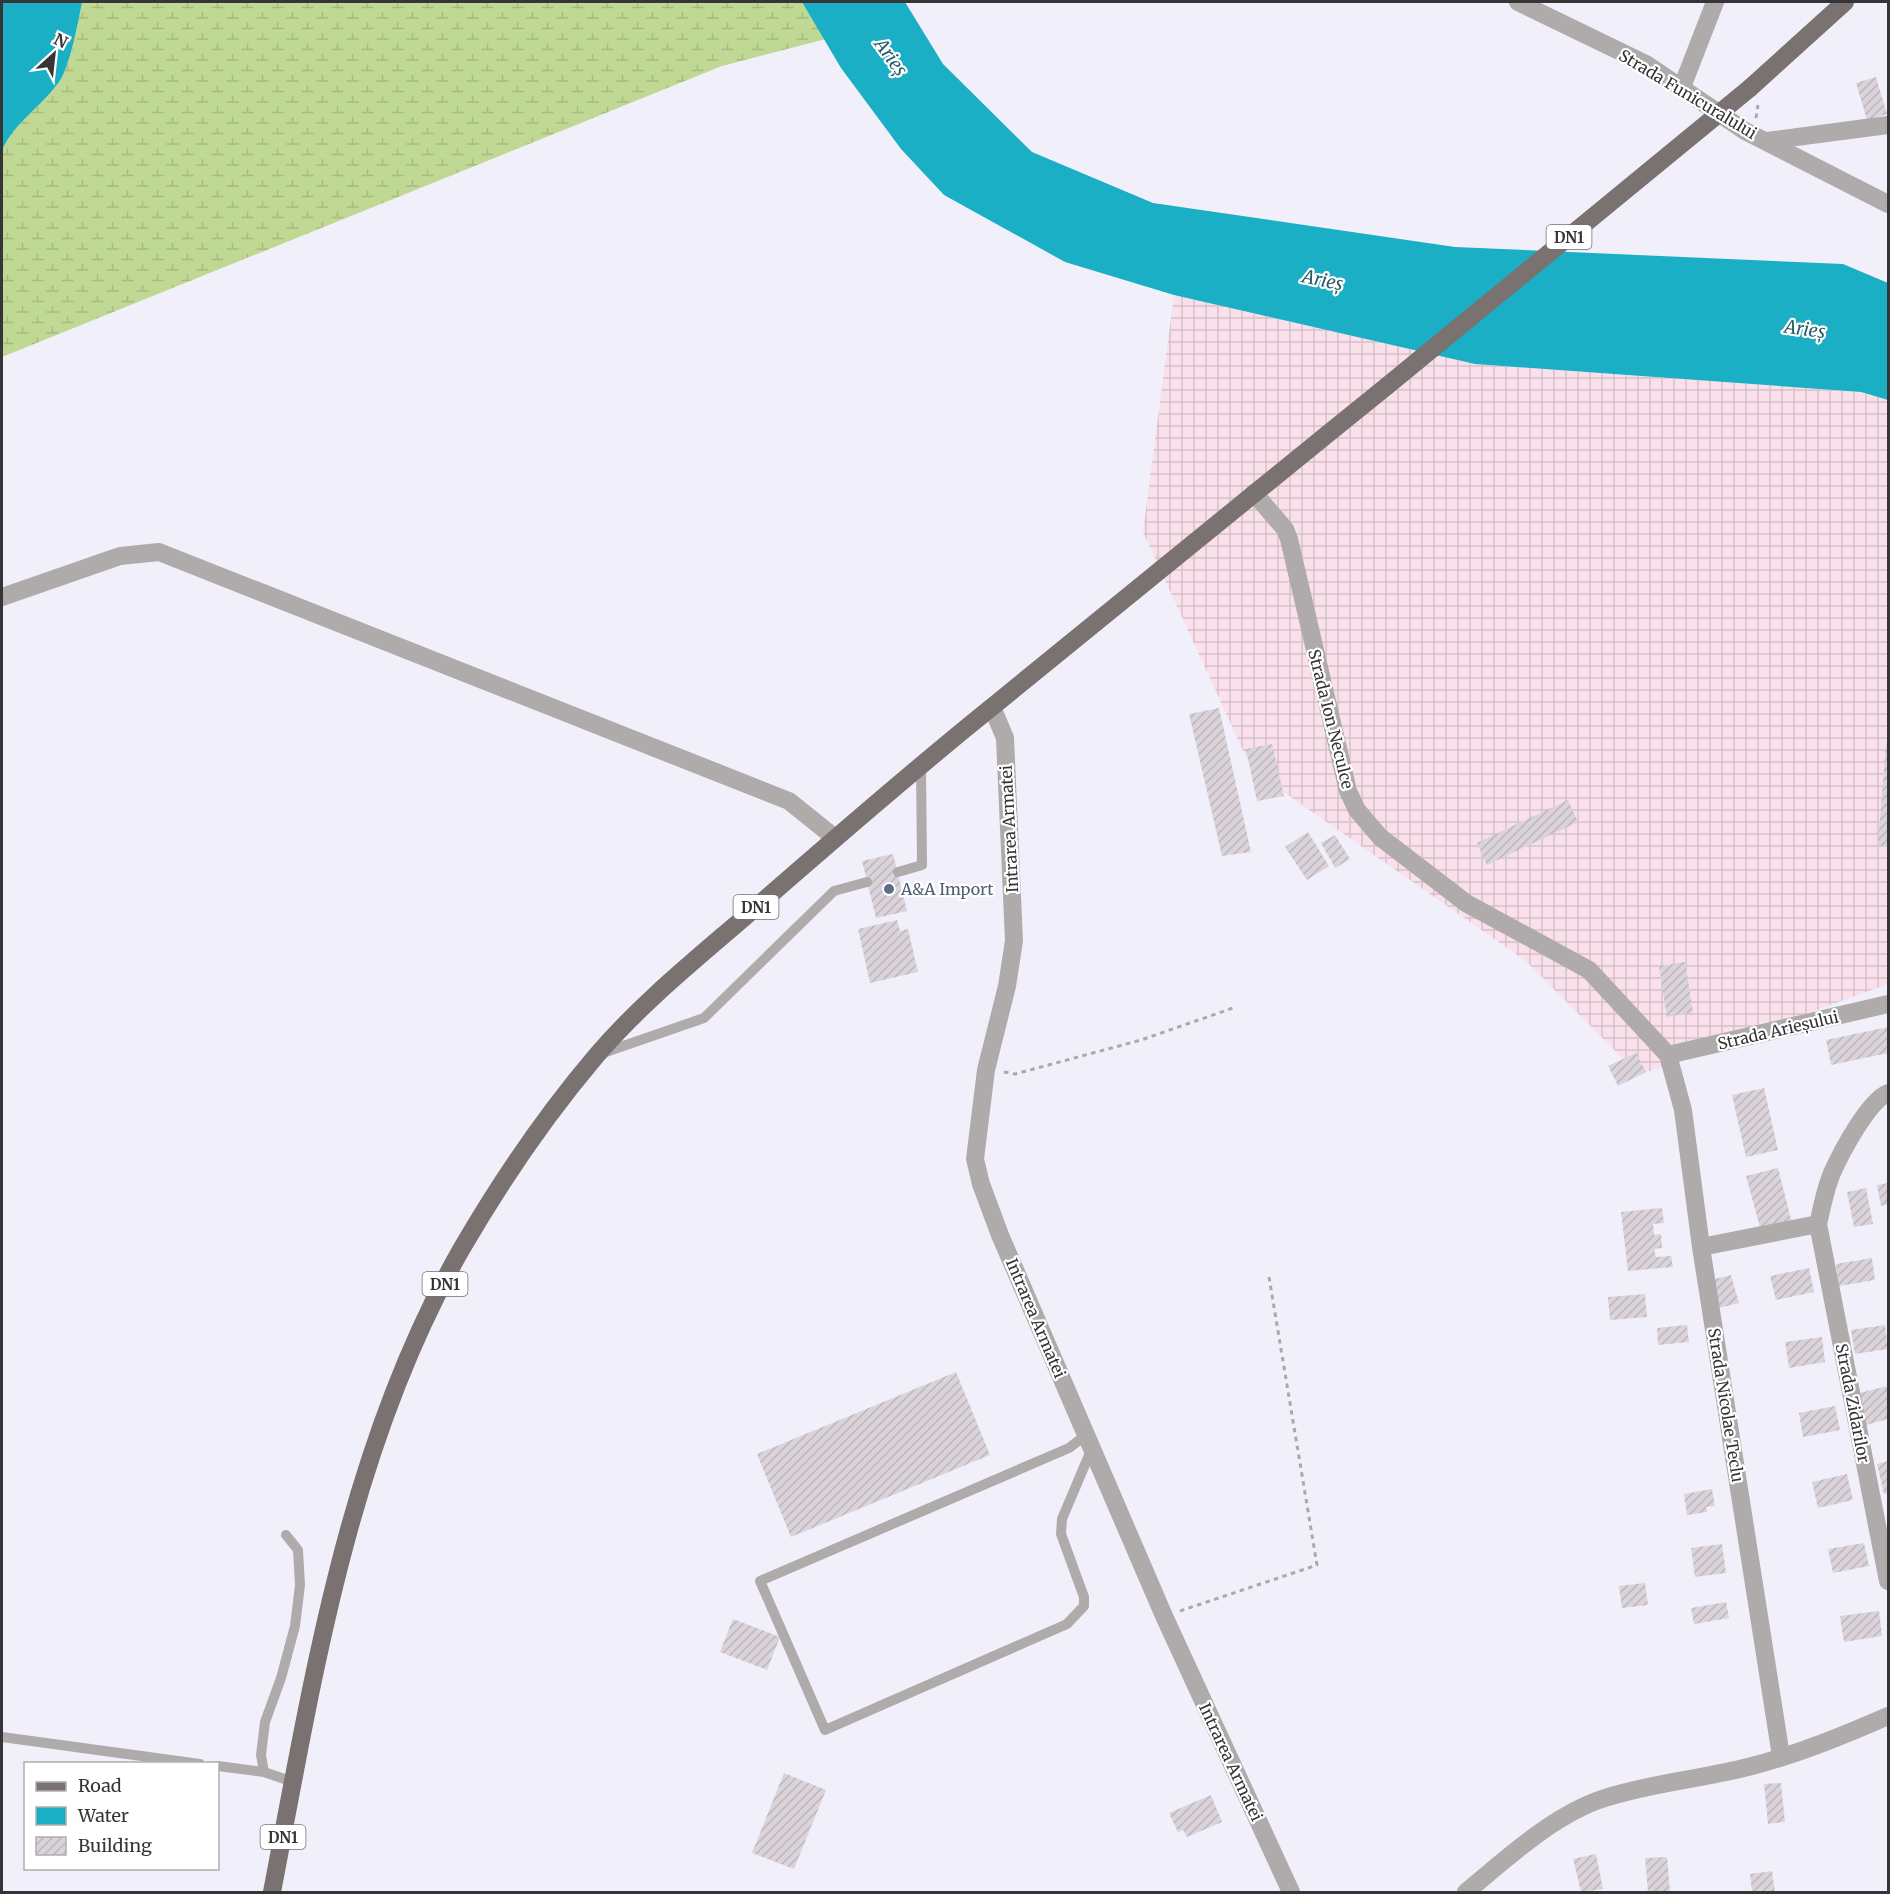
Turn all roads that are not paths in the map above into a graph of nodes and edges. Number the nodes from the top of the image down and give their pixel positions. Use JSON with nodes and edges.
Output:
{"nodes":[{"id":1,"x":1518,"y":2,"type":"edge"},
{"id":2,"x":1715,"y":2,"type":"edge"},
{"id":3,"x":1845,"y":2,"type":"edge"},
{"id":4,"x":1682,"y":87,"type":"junction"},
{"id":5,"x":1888,"y":125,"type":"edge"},
{"id":6,"x":1767,"y":141,"type":"junction"},
{"id":7,"x":1888,"y":204,"type":"edge"},
{"id":8,"x":1254,"y":493,"type":"junction"},
{"id":9,"x":2,"y":597,"type":"edge"},
{"id":10,"x":992,"y":707,"type":"junction"},
{"id":11,"x":921,"y":764,"type":"junction"},
{"id":12,"x":835,"y":838,"type":"junction"},
{"id":13,"x":898,"y":872,"type":"dead end"},
{"id":14,"x":867,"y":882,"type":"dead end"},
{"id":15,"x":1888,"y":1004,"type":"edge"},
{"id":16,"x":597,"y":1055,"type":"junction"},
{"id":17,"x":1668,"y":1055,"type":"junction"},
{"id":18,"x":1888,"y":1093,"type":"edge"},
{"id":19,"x":1818,"y":1224,"type":"junction"},
{"id":20,"x":1701,"y":1247,"type":"junction"},
{"id":21,"x":1089,"y":1441,"type":"junction"},
{"id":22,"x":286,"y":1535,"type":"dead end"},
{"id":23,"x":1888,"y":1581,"type":"edge"},
{"id":24,"x":1888,"y":1716,"type":"edge"},
{"id":25,"x":2,"y":1737,"type":"edge"},
{"id":26,"x":1781,"y":1756,"type":"junction"},
{"id":27,"x":185,"y":1762,"type":"edge"},
{"id":28,"x":219,"y":1766,"type":"edge"},
{"id":29,"x":264,"y":1772,"type":"junction"},
{"id":30,"x":293,"y":1782,"type":"junction"},
{"id":31,"x":272,"y":1893,"type":"edge"},
{"id":32,"x":1291,"y":1893,"type":"edge"},
{"id":33,"x":1466,"y":1893,"type":"edge"}],
"edges":[{"from":1,"to":4,"type":"street","name":"Strada Funicuralului"},
{"from":2,"to":4,"type":"street"},
{"from":3,"to":8,"type":"main road","number":"DN1","bridge":true},
{"from":4,"to":6,"type":"street","name":"Strada Funicuralului"},
{"from":5,"to":6,"type":"street"},
{"from":6,"to":7,"type":"street","name":"Strada Funicuralului"},
{"from":8,"to":10,"type":"main road","number":"DN1"},
{"from":8,"to":17,"type":"street","name":"Strada Ion Neculce"},
{"from":9,"to":12,"type":"street"},
{"from":10,"to":11,"type":"main road","number":"DN1"},
{"from":10,"to":21,"type":"street","name":"Intrarea Armatei"},
{"from":11,"to":12,"type":"main road","number":"DN1"},
{"from":11,"to":13,"type":"lane"},
{"from":12,"to":16,"type":"main road","number":"DN1"},
{"from":14,"to":16,"type":"lane"},
{"from":15,"to":17,"type":"street","name":"Strada Arieșului"},
{"from":16,"to":30,"type":"main road","number":"DN1"},
{"from":17,"to":20,"type":"street","name":"Strada Nicolae Teclu"},
{"from":18,"to":19,"type":"street","name":"Strada Zidarilor"},
{"from":19,"to":20,"type":"street"},
{"from":19,"to":23,"type":"street","name":"Strada Zidarilor"},
{"from":20,"to":26,"type":"street","name":"Strada Nicolae Teclu"},
{"from":21,"to":21,"type":"lane"},
{"from":21,"to":32,"type":"street","name":"Intrarea Armatei"},
{"from":22,"to":29,"type":"lane"},
{"from":24,"to":26,"type":"street"},
{"from":25,"to":27,"type":"lane"},
{"from":26,"to":33,"type":"street"},
{"from":28,"to":29,"type":"lane"},
{"from":29,"to":30,"type":"lane"},
{"from":30,"to":31,"type":"main road","number":"DN1"}]}
